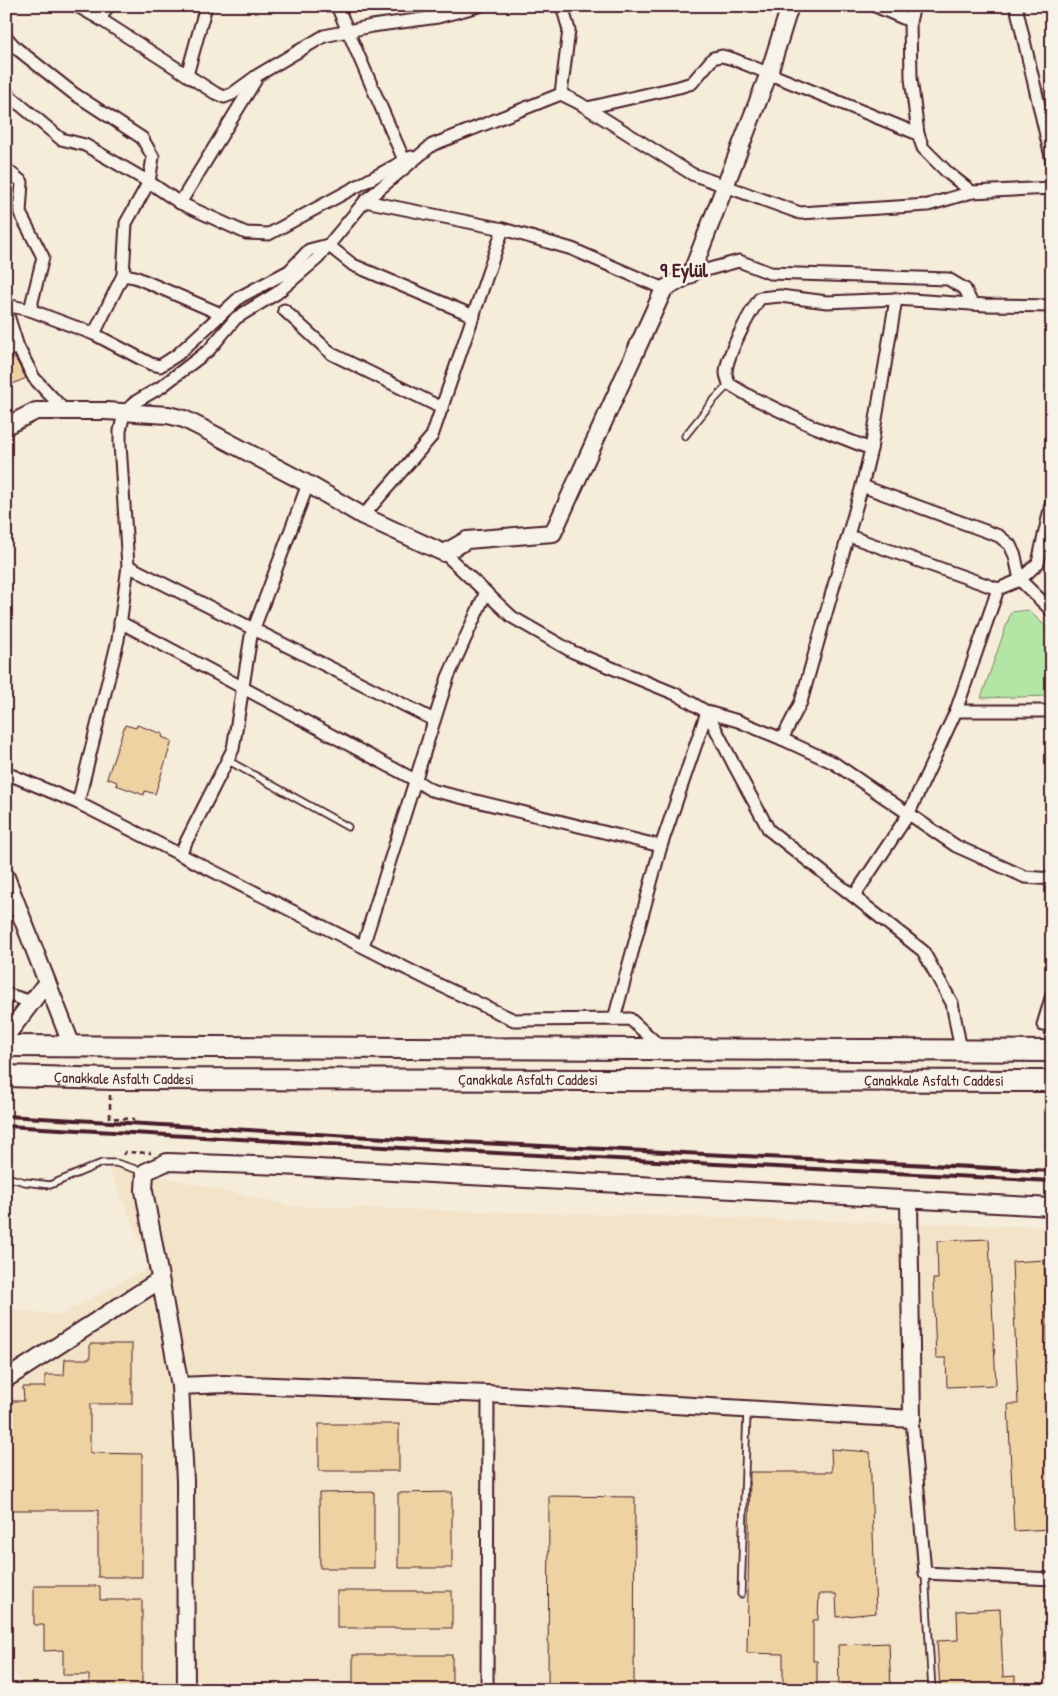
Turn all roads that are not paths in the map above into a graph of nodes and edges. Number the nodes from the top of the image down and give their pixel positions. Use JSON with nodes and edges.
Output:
{"nodes":[{"id":1,"x":77,"y":6,"type":"edge"},
{"id":2,"x":108,"y":6,"type":"edge"},
{"id":3,"x":206,"y":6,"type":"edge"},
{"id":4,"x":337,"y":6,"type":"edge"},
{"id":5,"x":479,"y":6,"type":"edge"},
{"id":6,"x":562,"y":6,"type":"edge"},
{"id":7,"x":790,"y":6,"type":"edge"},
{"id":8,"x":875,"y":6,"type":"edge"},
{"id":9,"x":914,"y":6,"type":"edge"},
{"id":10,"x":1016,"y":6,"type":"edge"},
{"id":11,"x":440,"y":11,"type":"edge"},
{"id":12,"x":100,"y":19,"type":"junction"},
{"id":13,"x":910,"y":21,"type":"junction"},
{"id":14,"x":348,"y":31,"type":"junction"},
{"id":15,"x":6,"y":37,"type":"edge"},
{"id":16,"x":769,"y":73,"type":"junction"},
{"id":17,"x":187,"y":75,"type":"junction"},
{"id":18,"x":258,"y":75,"type":"junction"},
{"id":19,"x":6,"y":93,"type":"edge"},
{"id":20,"x":561,"y":94,"type":"junction"},
{"id":21,"x":587,"y":108,"type":"junction"},
{"id":22,"x":918,"y":134,"type":"junction"},
{"id":23,"x":432,"y":145,"type":"junction"},
{"id":24,"x":404,"y":160,"type":"junction"},
{"id":25,"x":1052,"y":161,"type":"edge"},
{"id":26,"x":6,"y":169,"type":"edge"},
{"id":27,"x":149,"y":182,"type":"junction"},
{"id":28,"x":724,"y":185,"type":"junction"},
{"id":29,"x":1052,"y":188,"type":"edge"},
{"id":30,"x":972,"y":192,"type":"junction"},
{"id":31,"x":364,"y":201,"type":"junction"},
{"id":32,"x":180,"y":203,"type":"junction"},
{"id":33,"x":503,"y":229,"type":"junction"},
{"id":34,"x":328,"y":245,"type":"junction"},
{"id":35,"x":691,"y":274,"type":"junction"},
{"id":36,"x":123,"y":275,"type":"junction"},
{"id":37,"x":664,"y":289,"type":"junction"},
{"id":38,"x":896,"y":299,"type":"junction"},
{"id":39,"x":972,"y":304,"type":"junction"},
{"id":40,"x":6,"y":305,"type":"edge"},
{"id":41,"x":1052,"y":306,"type":"edge"},
{"id":42,"x":6,"y":309,"type":"edge"},
{"id":43,"x":30,"y":310,"type":"junction"},
{"id":44,"x":284,"y":310,"type":"dead end"},
{"id":45,"x":221,"y":314,"type":"junction"},
{"id":46,"x":474,"y":316,"type":"junction"},
{"id":47,"x":8,"y":322,"type":"edge"},
{"id":48,"x":94,"y":334,"type":"junction"},
{"id":49,"x":18,"y":347,"type":"junction"},
{"id":50,"x":6,"y":352,"type":"edge"},
{"id":51,"x":729,"y":384,"type":"junction"},
{"id":52,"x":442,"y":408,"type":"junction"},
{"id":53,"x":65,"y":411,"type":"junction"},
{"id":54,"x":124,"y":414,"type":"junction"},
{"id":55,"x":6,"y":426,"type":"edge"},
{"id":56,"x":686,"y":436,"type":"dead end"},
{"id":57,"x":871,"y":449,"type":"junction"},
{"id":58,"x":308,"y":484,"type":"junction"},
{"id":59,"x":862,"y":486,"type":"junction"},
{"id":60,"x":1052,"y":500,"type":"edge"},
{"id":61,"x":363,"y":516,"type":"junction"},
{"id":62,"x":849,"y":536,"type":"junction"},
{"id":63,"x":444,"y":553,"type":"junction"},
{"id":64,"x":128,"y":566,"type":"junction"},
{"id":65,"x":1020,"y":580,"type":"junction"},
{"id":66,"x":998,"y":589,"type":"junction"},
{"id":67,"x":486,"y":592,"type":"junction"},
{"id":68,"x":1052,"y":611,"type":"edge"},
{"id":69,"x":120,"y":622,"type":"junction"},
{"id":70,"x":254,"y":630,"type":"junction"},
{"id":71,"x":243,"y":689,"type":"junction"},
{"id":72,"x":956,"y":711,"type":"junction"},
{"id":73,"x":1052,"y":711,"type":"edge"},
{"id":74,"x":708,"y":712,"type":"junction"},
{"id":75,"x":434,"y":720,"type":"junction"},
{"id":76,"x":782,"y":739,"type":"junction"},
{"id":77,"x":227,"y":760,"type":"junction"},
{"id":78,"x":6,"y":773,"type":"edge"},
{"id":79,"x":415,"y":780,"type":"junction"},
{"id":80,"x":78,"y":803,"type":"junction"},
{"id":81,"x":908,"y":814,"type":"junction"},
{"id":82,"x":348,"y":826,"type":"dead end"},
{"id":83,"x":661,"y":846,"type":"junction"},
{"id":84,"x":180,"y":854,"type":"junction"},
{"id":85,"x":6,"y":877,"type":"edge"},
{"id":86,"x":1052,"y":879,"type":"edge"},
{"id":87,"x":854,"y":896,"type":"junction"},
{"id":88,"x":363,"y":946,"type":"junction"},
{"id":89,"x":47,"y":982,"type":"junction"},
{"id":90,"x":6,"y":994,"type":"edge"},
{"id":91,"x":1052,"y":995,"type":"edge"},
{"id":92,"x":32,"y":1002,"type":"junction"},
{"id":93,"x":614,"y":1019,"type":"junction"},
{"id":94,"x":1043,"y":1025,"type":"dead end"},
{"id":95,"x":6,"y":1036,"type":"edge"},
{"id":96,"x":6,"y":1046,"type":"edge"},
{"id":97,"x":72,"y":1046,"type":"junction"},
{"id":98,"x":662,"y":1048,"type":"junction"},
{"id":99,"x":961,"y":1050,"type":"junction"},
{"id":100,"x":1052,"y":1051,"type":"edge"},
{"id":101,"x":6,"y":1076,"type":"edge"},
{"id":102,"x":1052,"y":1081,"type":"edge"},
{"id":103,"x":145,"y":1172,"type":"junction"},
{"id":104,"x":6,"y":1176,"type":"edge"},
{"id":105,"x":909,"y":1200,"type":"junction"},
{"id":106,"x":1052,"y":1208,"type":"edge"},
{"id":107,"x":160,"y":1280,"type":"junction"},
{"id":108,"x":6,"y":1379,"type":"edge"},
{"id":109,"x":180,"y":1386,"type":"junction"},
{"id":110,"x":488,"y":1394,"type":"junction"},
{"id":111,"x":747,"y":1409,"type":"junction"},
{"id":112,"x":912,"y":1419,"type":"junction"},
{"id":113,"x":925,"y":1573,"type":"junction"},
{"id":114,"x":1052,"y":1579,"type":"edge"},
{"id":115,"x":741,"y":1594,"type":"dead end"},
{"id":116,"x":186,"y":1690,"type":"edge"},
{"id":117,"x":487,"y":1690,"type":"edge"},
{"id":118,"x":932,"y":1690,"type":"edge"}],
"edges":[{"from":1,"to":12,"type":"street"},
{"from":2,"to":12,"type":"street"},
{"from":3,"to":17,"type":"street"},
{"from":4,"to":14,"type":"street"},
{"from":5,"to":11,"type":"street"},
{"from":6,"to":20,"type":"street"},
{"from":7,"to":16,"type":"street"},
{"from":8,"to":13,"type":"street"},
{"from":9,"to":13,"type":"street"},
{"from":10,"to":25,"type":"street"},
{"from":11,"to":14,"type":"street"},
{"from":12,"to":17,"type":"street"},
{"from":13,"to":22,"type":"street"},
{"from":14,"to":18,"type":"street"},
{"from":14,"to":24,"type":"street"},
{"from":15,"to":27,"type":"street"},
{"from":16,"to":21,"type":"street"},
{"from":16,"to":22,"type":"street"},
{"from":16,"to":28,"type":"street"},
{"from":17,"to":18,"type":"street"},
{"from":18,"to":32,"type":"street"},
{"from":19,"to":27,"type":"street"},
{"from":20,"to":21,"type":"street"},
{"from":20,"to":23,"type":"street"},
{"from":21,"to":28,"type":"street"},
{"from":22,"to":30,"type":"street"},
{"from":23,"to":24,"type":"street"},
{"from":23,"to":31,"type":"street"},
{"from":24,"to":32,"type":"street"},
{"from":26,"to":43,"type":"street"},
{"from":27,"to":32,"type":"street"},
{"from":27,"to":36,"type":"street"},
{"from":28,"to":30,"type":"street"},
{"from":28,"to":35,"type":"street"},
{"from":29,"to":30,"type":"street"},
{"from":31,"to":33,"type":"street"},
{"from":31,"to":34,"type":"street"},
{"from":33,"to":37,"type":"street"},
{"from":33,"to":46,"type":"street"},
{"from":34,"to":45,"type":"street"},
{"from":34,"to":46,"type":"street"},
{"from":34,"to":54,"type":"street"},
{"from":35,"to":37,"type":"street"},
{"from":35,"to":39,"type":"street"},
{"from":36,"to":45,"type":"street"},
{"from":36,"to":48,"type":"street"},
{"from":37,"to":63,"type":"street"},
{"from":38,"to":39,"type":"street"},
{"from":38,"to":51,"type":"street"},
{"from":38,"to":57,"type":"street"},
{"from":39,"to":41,"type":"street"},
{"from":40,"to":43,"type":"street"},
{"from":42,"to":47,"type":"street"},
{"from":43,"to":48,"type":"street"},
{"from":44,"to":52,"type":"street"},
{"from":45,"to":48,"type":"street"},
{"from":46,"to":52,"type":"street"},
{"from":47,"to":49,"type":"street"},
{"from":49,"to":50,"type":"street"},
{"from":49,"to":53,"type":"street"},
{"from":51,"to":56,"type":"lane"},
{"from":51,"to":57,"type":"street"},
{"from":52,"to":61,"type":"street"},
{"from":53,"to":54,"type":"street"},
{"from":53,"to":55,"type":"street"},
{"from":54,"to":58,"type":"street"},
{"from":54,"to":64,"type":"street"},
{"from":57,"to":59,"type":"street"},
{"from":58,"to":61,"type":"street"},
{"from":58,"to":70,"type":"street"},
{"from":59,"to":62,"type":"street"},
{"from":59,"to":65,"type":"street"},
{"from":60,"to":65,"type":"street"},
{"from":61,"to":63,"type":"street"},
{"from":62,"to":66,"type":"street"},
{"from":62,"to":76,"type":"street"},
{"from":63,"to":67,"type":"street"},
{"from":64,"to":69,"type":"street"},
{"from":64,"to":70,"type":"street"},
{"from":65,"to":66,"type":"street"},
{"from":65,"to":68,"type":"street"},
{"from":66,"to":72,"type":"street"},
{"from":67,"to":74,"type":"street"},
{"from":67,"to":75,"type":"street"},
{"from":69,"to":71,"type":"street"},
{"from":69,"to":80,"type":"street"},
{"from":70,"to":71,"type":"street"},
{"from":70,"to":75,"type":"street"},
{"from":71,"to":77,"type":"street"},
{"from":71,"to":79,"type":"street"},
{"from":72,"to":73,"type":"street"},
{"from":72,"to":81,"type":"street"},
{"from":74,"to":76,"type":"street"},
{"from":74,"to":83,"type":"street"},
{"from":74,"to":87,"type":"street"},
{"from":75,"to":79,"type":"street"},
{"from":76,"to":81,"type":"street"},
{"from":77,"to":82,"type":"lane"},
{"from":77,"to":84,"type":"street"},
{"from":78,"to":80,"type":"street"},
{"from":79,"to":83,"type":"street"},
{"from":79,"to":88,"type":"street"},
{"from":80,"to":84,"type":"street"},
{"from":81,"to":86,"type":"street"},
{"from":81,"to":87,"type":"street"},
{"from":83,"to":93,"type":"street"},
{"from":84,"to":88,"type":"street"},
{"from":85,"to":89,"type":"street"},
{"from":87,"to":99,"type":"street"},
{"from":88,"to":93,"type":"street"},
{"from":89,"to":92,"type":"street"},
{"from":89,"to":97,"type":"street"},
{"from":90,"to":92,"type":"street"},
{"from":91,"to":94,"type":"street"},
{"from":92,"to":95,"type":"street"},
{"from":93,"to":98,"type":"street"},
{"from":96,"to":97,"type":"highway"},
{"from":97,"to":98,"type":"highway"},
{"from":98,"to":99,"type":"highway"},
{"from":99,"to":100,"type":"highway"},
{"from":101,"to":102,"type":"highway","name":"Çanakkale Asfaltı Caddesi"},
{"from":103,"to":104,"type":"lane"},
{"from":103,"to":105,"type":"street"},
{"from":103,"to":107,"type":"street"},
{"from":105,"to":106,"type":"street"},
{"from":105,"to":112,"type":"street"},
{"from":107,"to":108,"type":"street"},
{"from":107,"to":109,"type":"street"},
{"from":109,"to":110,"type":"street"},
{"from":109,"to":116,"type":"street"},
{"from":110,"to":111,"type":"street"},
{"from":110,"to":117,"type":"street"},
{"from":111,"to":112,"type":"street"},
{"from":111,"to":115,"type":"lane"},
{"from":112,"to":113,"type":"street"},
{"from":113,"to":114,"type":"street"},
{"from":113,"to":118,"type":"lane"}]}
